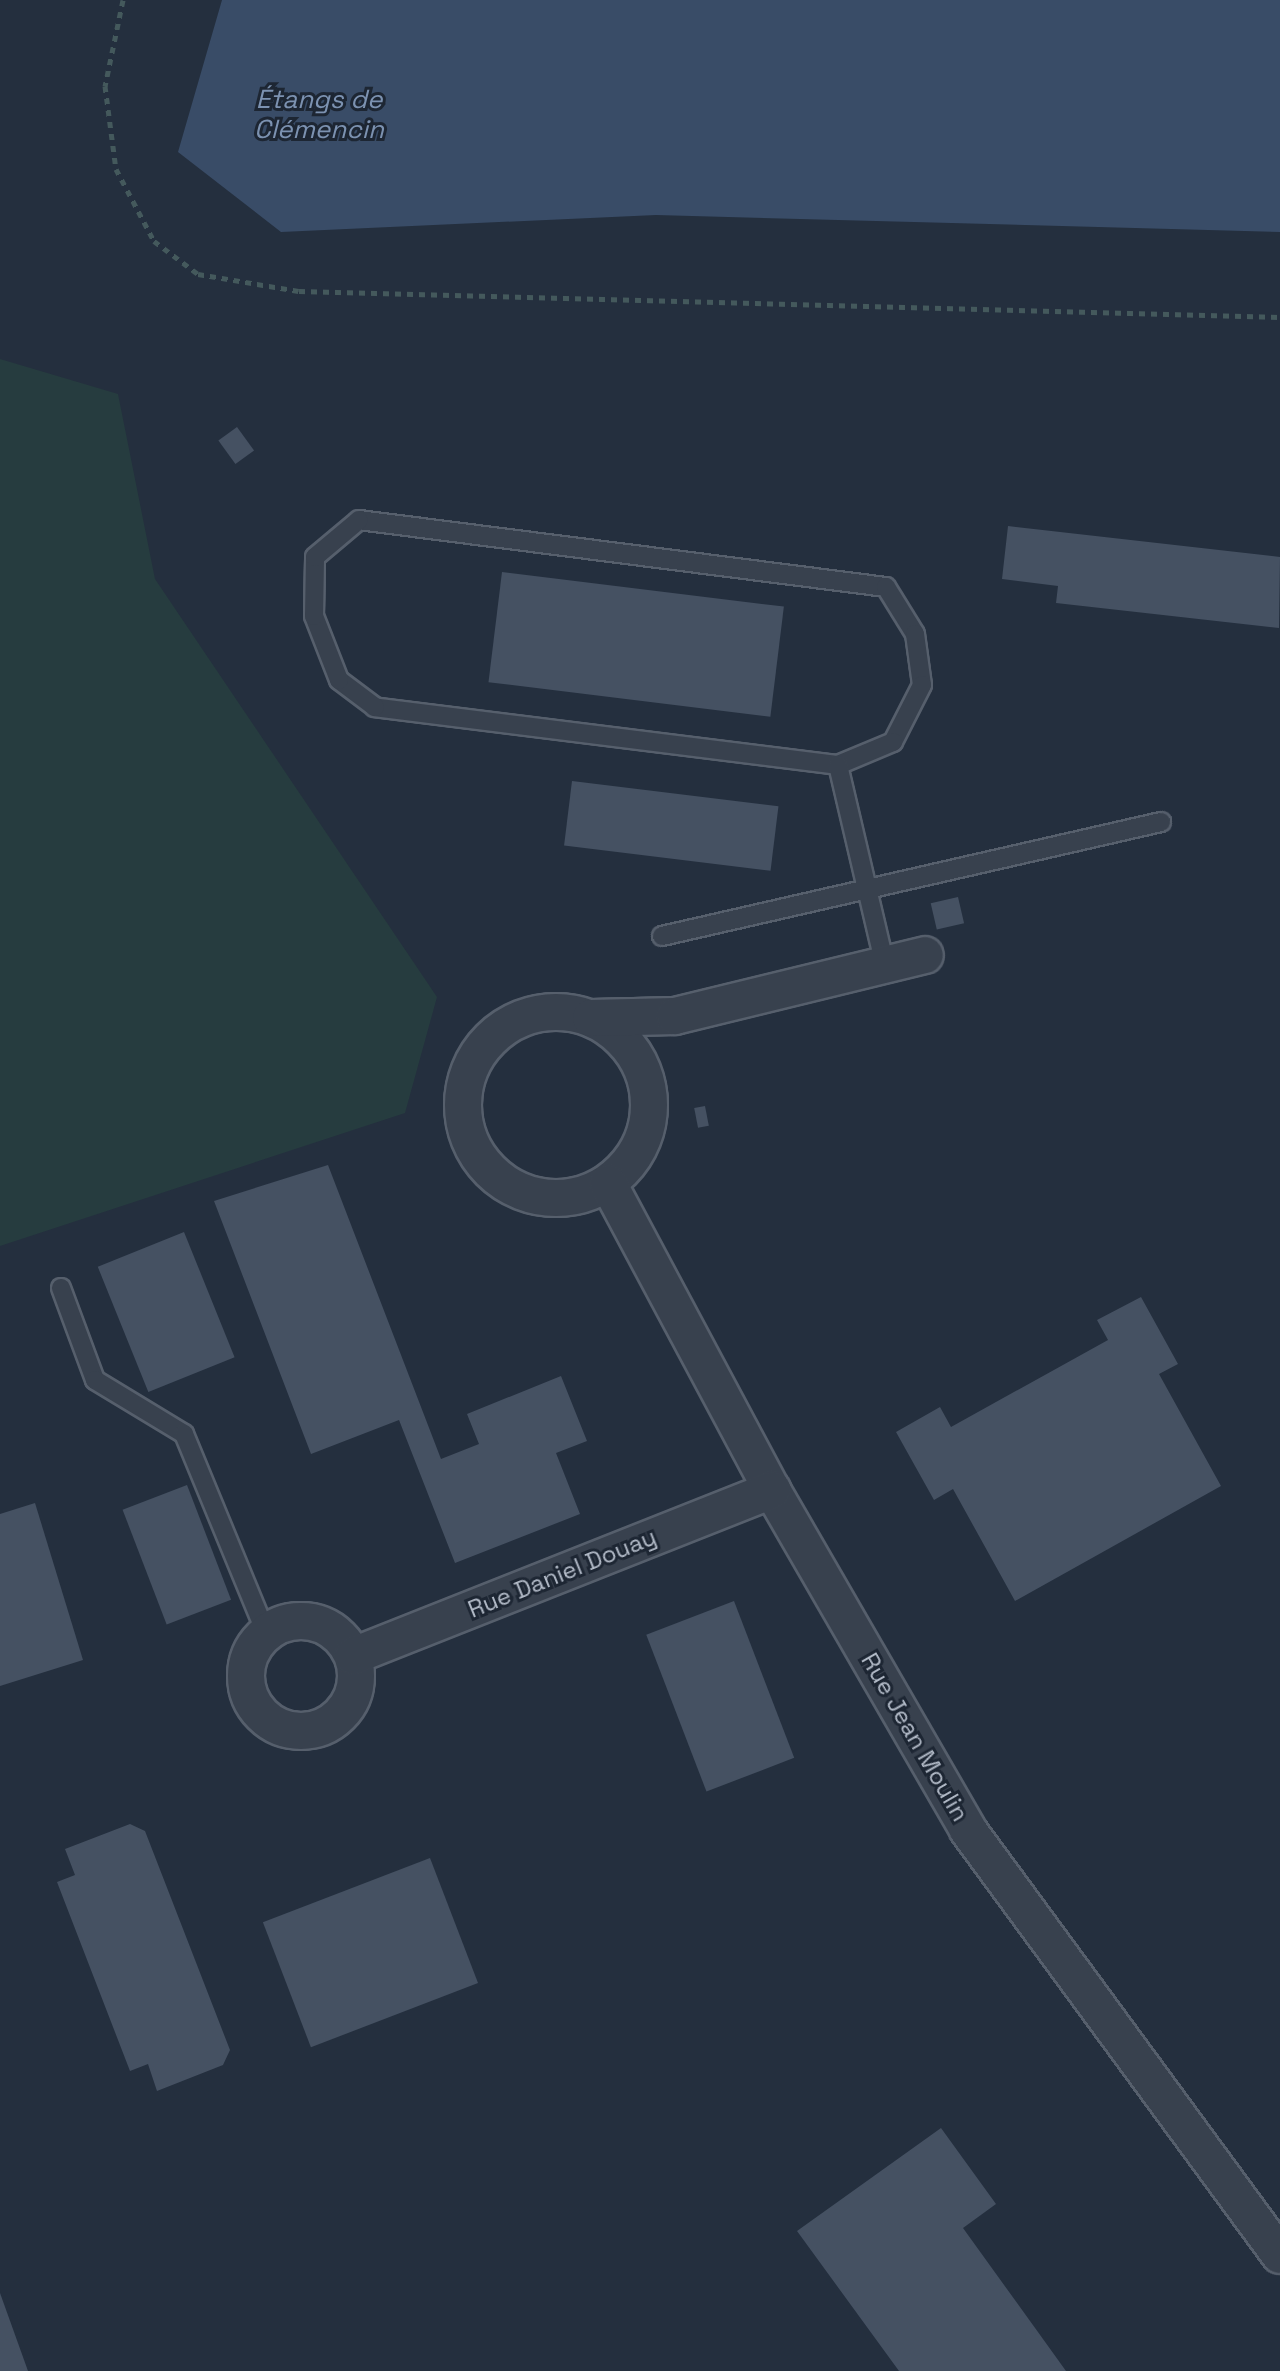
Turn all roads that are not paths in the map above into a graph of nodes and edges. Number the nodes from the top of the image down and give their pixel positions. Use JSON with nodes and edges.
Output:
{"nodes":[{"id":1,"x":838,"y":765,"type":"junction"},
{"id":2,"x":1161,"y":822,"type":"dead end"},
{"id":3,"x":867,"y":889,"type":"junction"},
{"id":4,"x":662,"y":936,"type":"dead end"},
{"id":5,"x":925,"y":955,"type":"dead end"},
{"id":6,"x":885,"y":965,"type":"junction"},
{"id":7,"x":675,"y":1016,"type":"junction"},
{"id":8,"x":591,"y":1018,"type":"junction"},
{"id":9,"x":640,"y":1063,"type":"junction"},
{"id":10,"x":608,"y":1183,"type":"junction"},
{"id":11,"x":61,"y":1288,"type":"dead end"},
{"id":12,"x":772,"y":1490,"type":"junction"},
{"id":13,"x":266,"y":1633,"type":"junction"},
{"id":14,"x":353,"y":1656,"type":"junction"},
{"id":15,"x":1280,"y":2255,"type":"edge"}],
"edges":[{"from":1,"to":1,"type":"lane"},
{"from":1,"to":3,"type":"lane"},
{"from":2,"to":3,"type":"lane"},
{"from":3,"to":4,"type":"lane"},
{"from":3,"to":6,"type":"lane"},
{"from":5,"to":6,"type":"street"},
{"from":6,"to":7,"type":"street"},
{"from":7,"to":8,"type":"street"},
{"from":7,"to":9,"type":"street"},
{"from":8,"to":9,"type":"street"},
{"from":8,"to":10,"type":"street"},
{"from":9,"to":10,"type":"street"},
{"from":10,"to":12,"type":"street","name":"Rue Jean Moulin"},
{"from":11,"to":13,"type":"lane"},
{"from":12,"to":14,"type":"street","name":"Rue Daniel Douay"},
{"from":12,"to":15,"type":"street","name":"Rue Jean Moulin"},
{"from":13,"to":14,"type":"street"},
{"from":13,"to":14,"type":"street"}]}
